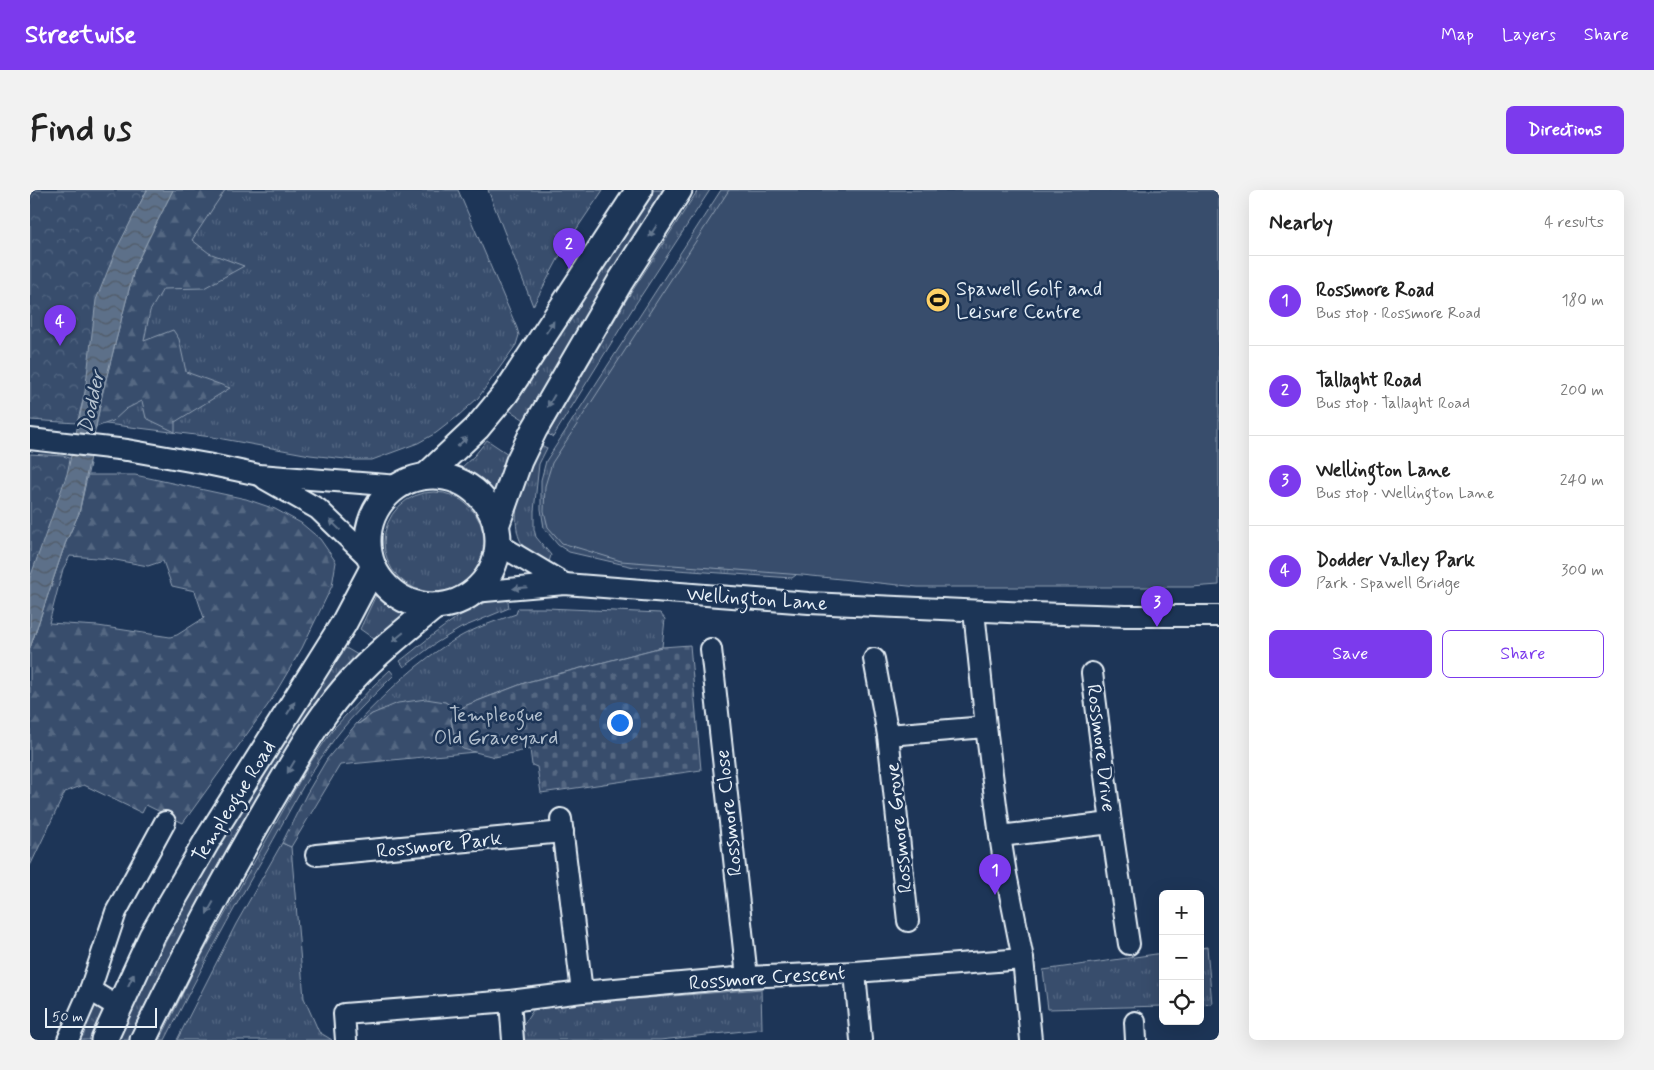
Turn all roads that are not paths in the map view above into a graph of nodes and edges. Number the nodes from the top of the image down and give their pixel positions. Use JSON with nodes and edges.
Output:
{"nodes":[{"id":1,"x":639,"y":190,"type":"edge"},
{"id":2,"x":679,"y":190,"type":"edge"},
{"id":3,"x":30,"y":439,"type":"edge"},
{"id":4,"x":259,"y":475,"type":"junction"},
{"id":5,"x":426,"y":476,"type":"junction"},
{"id":6,"x":398,"y":486,"type":"junction"},
{"id":7,"x":497,"y":535,"type":"junction"},
{"id":8,"x":372,"y":563,"type":"junction"},
{"id":9,"x":565,"y":584,"type":"junction"},
{"id":10,"x":474,"y":592,"type":"junction"},
{"id":11,"x":435,"y":606,"type":"junction"},
{"id":12,"x":974,"y":611,"type":"junction"},
{"id":13,"x":1219,"y":616,"type":"edge"},
{"id":14,"x":711,"y":650,"type":"dead end"},
{"id":15,"x":874,"y":659,"type":"dead end"},
{"id":16,"x":1092,"y":673,"type":"dead end"},
{"id":17,"x":986,"y":727,"type":"junction"},
{"id":18,"x":888,"y":735,"type":"junction"},
{"id":19,"x":165,"y":822,"type":"dead end"},
{"id":20,"x":1111,"y":823,"type":"junction"},
{"id":21,"x":1000,"y":836,"type":"junction"},
{"id":22,"x":316,"y":855,"type":"dead end"},
{"id":23,"x":908,"y":922,"type":"dead end"},
{"id":24,"x":1129,"y":944,"type":"dead end"},
{"id":25,"x":1023,"y":959,"type":"junction"},
{"id":26,"x":855,"y":972,"type":"junction"},
{"id":27,"x":747,"y":977,"type":"junction"},
{"id":28,"x":90,"y":990,"type":"junction"},
{"id":29,"x":582,"y":992,"type":"junction"},
{"id":30,"x":510,"y":1001,"type":"junction"},
{"id":31,"x":118,"y":1007,"type":"junction"},
{"id":32,"x":68,"y":1040,"type":"edge"},
{"id":33,"x":104,"y":1040,"type":"edge"},
{"id":34,"x":143,"y":1040,"type":"edge"},
{"id":35,"x":346,"y":1040,"type":"edge"},
{"id":36,"x":513,"y":1040,"type":"edge"},
{"id":37,"x":861,"y":1040,"type":"edge"},
{"id":38,"x":1031,"y":1040,"type":"edge"}],
"edges":[{"from":5,"to":1,"type":"main road","one_way":true},
{"from":2,"to":7,"type":"main road","one_way":true},
{"from":3,"to":4,"type":"street"},
{"from":4,"to":6,"type":"street"},
{"from":8,"to":4,"type":"street","one_way":true},
{"from":5,"to":6,"type":"main road"},
{"from":5,"to":7,"type":"main road"},
{"from":6,"to":8,"type":"main road"},
{"from":7,"to":9,"type":"street","name":"Wellington Lane"},
{"from":7,"to":10,"type":"main road"},
{"from":8,"to":11,"type":"main road"},
{"from":31,"to":8,"type":"main road","name":"Templeogue Road","one_way":true},
{"from":9,"to":10,"type":"street","name":"Wellington Lane","one_way":true},
{"from":9,"to":12,"type":"street","name":"Wellington Lane"},
{"from":10,"to":11,"type":"main road"},
{"from":11,"to":34,"type":"main road","name":"Templeogue Road","one_way":true},
{"from":12,"to":13,"type":"street","name":"Wellington Lane"},
{"from":12,"to":17,"type":"street"},
{"from":14,"to":27,"type":"street","name":"Rossmore Close"},
{"from":15,"to":18,"type":"street","name":"Rossmore Grove"},
{"from":16,"to":20,"type":"street","name":"Rossmore Drive"},
{"from":17,"to":18,"type":"street","name":"Rossmore Grove"},
{"from":17,"to":21,"type":"street"},
{"from":18,"to":23,"type":"street","name":"Rossmore Grove"},
{"from":19,"to":28,"type":"street"},
{"from":20,"to":21,"type":"street","name":"Rossmore Drive"},
{"from":20,"to":24,"type":"street","name":"Rossmore Drive"},
{"from":21,"to":25,"type":"street"},
{"from":22,"to":29,"type":"street","name":"Rossmore Park"},
{"from":25,"to":26,"type":"street","name":"Rossmore Crescent"},
{"from":25,"to":38,"type":"street"},
{"from":26,"to":27,"type":"street","name":"Rossmore Crescent"},
{"from":26,"to":37,"type":"street"},
{"from":27,"to":29,"type":"street","name":"Rossmore Crescent"},
{"from":28,"to":31,"type":"street"},
{"from":28,"to":32,"type":"street"},
{"from":29,"to":30,"type":"street","name":"Rossmore Crescent"},
{"from":30,"to":35,"type":"street","name":"Rossmore Crescent"},
{"from":30,"to":36,"type":"street"},
{"from":31,"to":33,"type":"main road","name":"Templeogue Road"}]}
